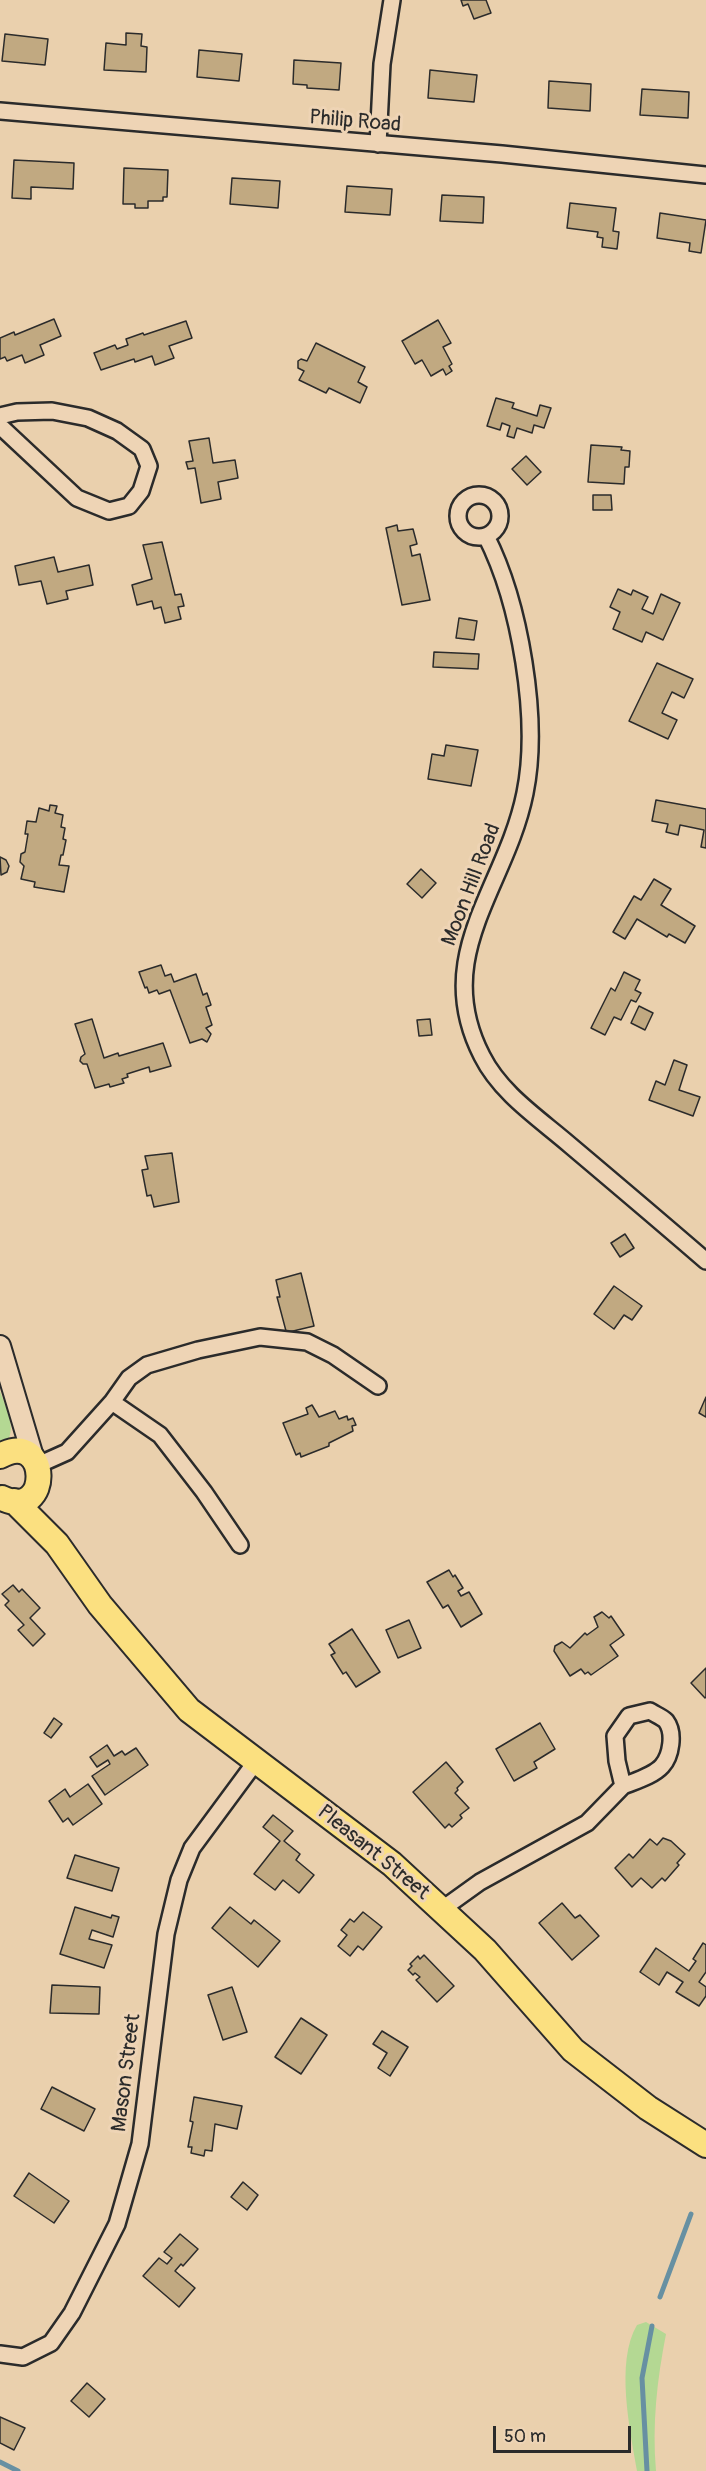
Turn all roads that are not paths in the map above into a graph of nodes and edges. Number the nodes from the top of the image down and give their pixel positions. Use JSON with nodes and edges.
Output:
{"nodes":[{"id":1,"x":392,"y":0,"type":"edge"},
{"id":2,"x":0,"y":111,"type":"edge"},
{"id":3,"x":378,"y":144,"type":"junction"},
{"id":4,"x":706,"y":175,"type":"edge"},
{"id":5,"x":0,"y":416,"type":"edge"},
{"id":6,"x":0,"y":426,"type":"edge"},
{"id":7,"x":486,"y":536,"type":"dead end"},
{"id":8,"x":706,"y":1261,"type":"edge"},
{"id":9,"x":0,"y":1346,"type":"edge"},
{"id":10,"x":378,"y":1386,"type":"dead end"},
{"id":11,"x":112,"y":1402,"type":"junction"},
{"id":12,"x":26,"y":1463,"type":"edge"},
{"id":13,"x":7,"y":1499,"type":"edge"},
{"id":14,"x":57,"y":1544,"type":"junction"},
{"id":15,"x":240,"y":1545,"type":"dead end"},
{"id":16,"x":257,"y":1760,"type":"junction"},
{"id":17,"x":623,"y":1786,"type":"junction"},
{"id":18,"x":441,"y":1910,"type":"junction"},
{"id":19,"x":706,"y":2145,"type":"edge"},
{"id":20,"x":0,"y":2354,"type":"edge"}],
"edges":[{"from":1,"to":3,"type":"street"},
{"from":2,"to":3,"type":"street","name":"Philip Road"},
{"from":3,"to":4,"type":"street","name":"Philip Road"},
{"from":5,"to":6,"type":"street"},
{"from":7,"to":8,"type":"street","name":"Moon Hill Road"},
{"from":9,"to":12,"type":"street","name":"Pleasant Street"},
{"from":10,"to":11,"type":"street"},
{"from":11,"to":12,"type":"street"},
{"from":11,"to":15,"type":"street"},
{"from":12,"to":13,"type":"main road"},
{"from":12,"to":14,"type":"main road","name":"Pleasant Street"},
{"from":13,"to":14,"type":"main road","name":"Pleasant Street"},
{"from":14,"to":16,"type":"main road","name":"Pleasant Street"},
{"from":16,"to":18,"type":"main road","name":"Pleasant Street"},
{"from":16,"to":20,"type":"street","name":"Mason Street"},
{"from":17,"to":17,"type":"street"},
{"from":17,"to":18,"type":"street"},
{"from":18,"to":19,"type":"main road","name":"Pleasant Street"}]}
